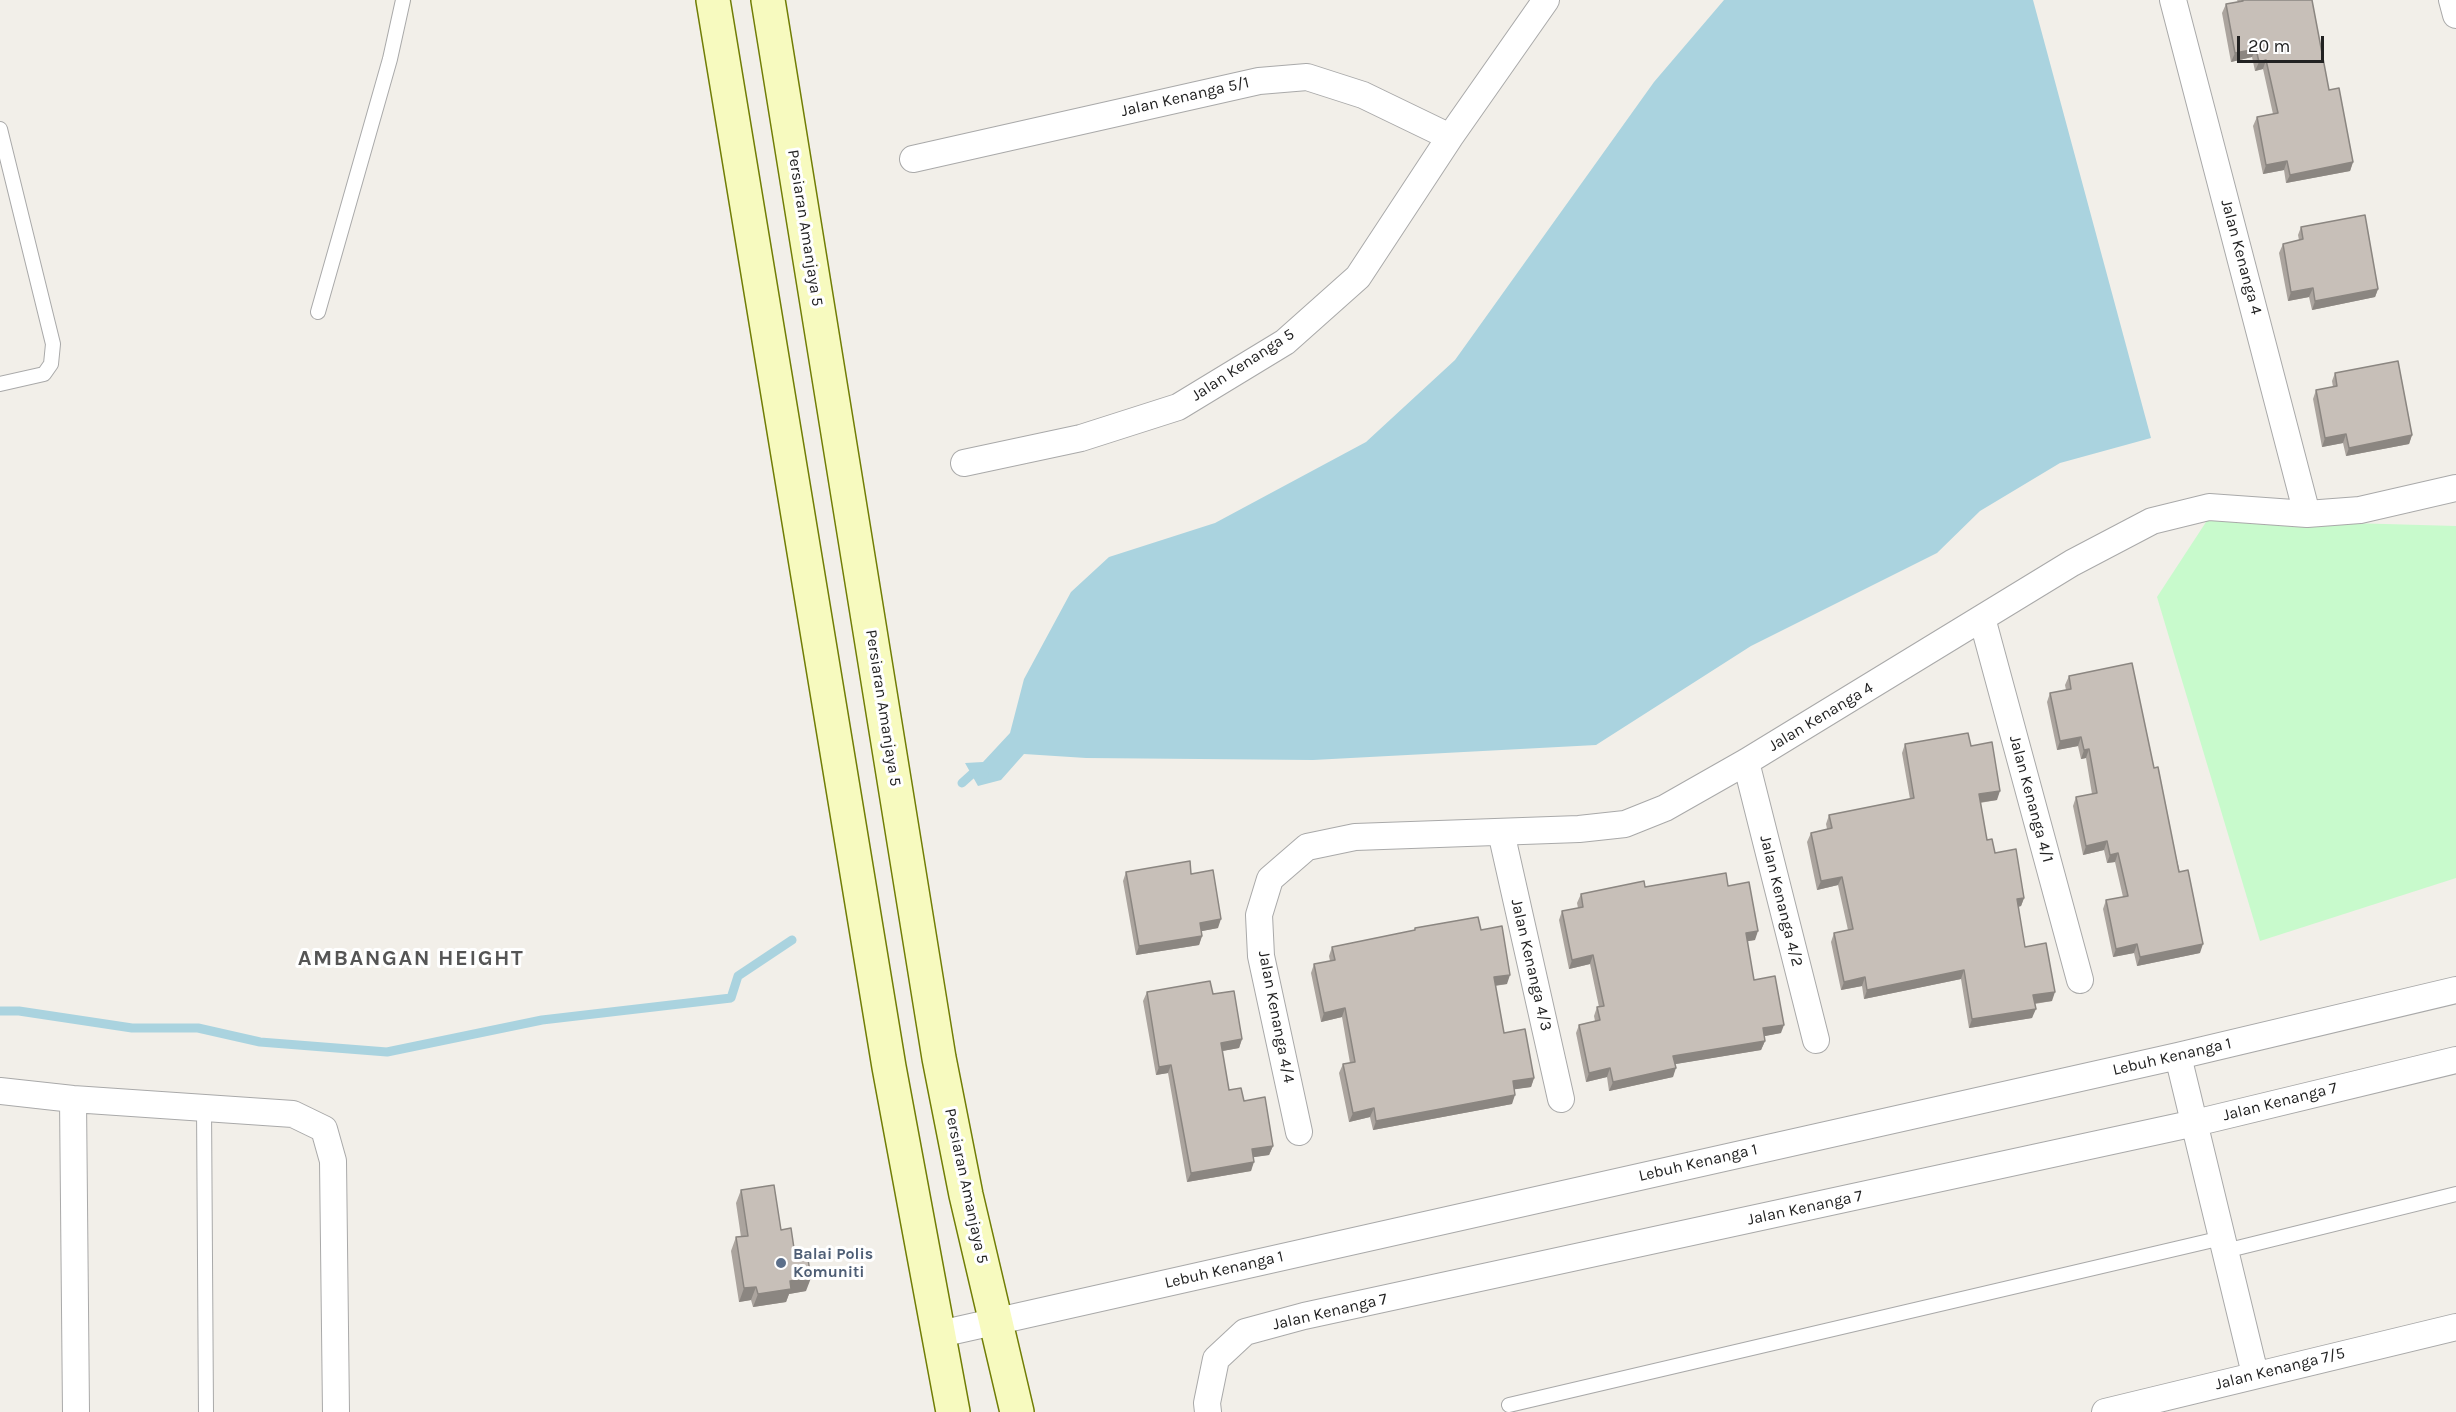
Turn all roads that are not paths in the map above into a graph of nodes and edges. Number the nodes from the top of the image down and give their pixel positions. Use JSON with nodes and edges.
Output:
{"nodes":[{"id":1,"x":403,"y":0,"type":"edge"},
{"id":2,"x":713,"y":0,"type":"edge"},
{"id":3,"x":768,"y":0,"type":"edge"},
{"id":4,"x":1546,"y":0,"type":"edge"},
{"id":5,"x":2173,"y":0,"type":"edge"},
{"id":6,"x":2452,"y":0,"type":"edge"},
{"id":7,"x":2456,"y":15,"type":"edge"},
{"id":8,"x":0,"y":129,"type":"edge"},
{"id":9,"x":1450,"y":137,"type":"junction"},
{"id":10,"x":913,"y":159,"type":"dead end"},
{"id":11,"x":318,"y":312,"type":"dead end"},
{"id":12,"x":0,"y":384,"type":"edge"},
{"id":13,"x":964,"y":463,"type":"dead end"},
{"id":14,"x":2456,"y":488,"type":"edge"},
{"id":15,"x":2307,"y":514,"type":"junction"},
{"id":16,"x":1982,"y":618,"type":"junction"},
{"id":17,"x":1746,"y":762,"type":"junction"},
{"id":18,"x":1501,"y":832,"type":"junction"},
{"id":19,"x":1307,"y":847,"type":"joint"},
{"id":20,"x":2080,"y":980,"type":"dead end"},
{"id":21,"x":2456,"y":990,"type":"edge"},
{"id":22,"x":1816,"y":1040,"type":"dead end"},
{"id":23,"x":2178,"y":1056,"type":"junction"},
{"id":24,"x":2456,"y":1060,"type":"edge"},
{"id":25,"x":0,"y":1091,"type":"edge"},
{"id":26,"x":73,"y":1099,"type":"junction"},
{"id":27,"x":1561,"y":1099,"type":"dead end"},
{"id":28,"x":204,"y":1106,"type":"junction"},
{"id":29,"x":2194,"y":1123,"type":"junction"},
{"id":30,"x":1299,"y":1132,"type":"dead end"},
{"id":31,"x":2456,"y":1194,"type":"edge"},
{"id":32,"x":2223,"y":1244,"type":"junction"},
{"id":33,"x":997,"y":1321,"type":"junction"},
{"id":34,"x":2456,"y":1327,"type":"edge"},
{"id":35,"x":940,"y":1334,"type":"junction"},
{"id":36,"x":2255,"y":1374,"type":"junction"},
{"id":37,"x":1509,"y":1405,"type":"dead end"},
{"id":38,"x":76,"y":1412,"type":"edge"},
{"id":39,"x":206,"y":1412,"type":"edge"},
{"id":40,"x":336,"y":1412,"type":"edge"},
{"id":41,"x":953,"y":1412,"type":"edge"},
{"id":42,"x":1017,"y":1412,"type":"edge"},
{"id":43,"x":1208,"y":1412,"type":"edge"},
{"id":44,"x":2104,"y":1412,"type":"edge"}],
"edges":[{"from":1,"to":11,"type":"lane"},
{"from":2,"to":35,"type":"street"},
{"from":3,"to":33,"type":"street","name":"Persiaran Amanjaya 5"},
{"from":4,"to":9,"type":"street","name":"Jalan Kenanga 5"},
{"from":5,"to":15,"type":"street","name":"Jalan Kenanga 4"},
{"from":6,"to":7,"type":"street"},
{"from":8,"to":12,"type":"lane"},
{"from":9,"to":10,"type":"street","name":"Jalan Kenanga 5/1"},
{"from":9,"to":13,"type":"street","name":"Jalan Kenanga 5"},
{"from":14,"to":15,"type":"street","name":"Jalan Kenanga 4"},
{"from":15,"to":16,"type":"street","name":"Jalan Kenanga 4"},
{"from":16,"to":17,"type":"street","name":"Jalan Kenanga 4"},
{"from":16,"to":20,"type":"street","name":"Jalan Kenanga 4/1"},
{"from":17,"to":18,"type":"street","name":"Jalan Kenanga 4"},
{"from":17,"to":22,"type":"street","name":"Jalan Kenanga 4/2"},
{"from":18,"to":19,"type":"street","name":"Jalan Kenanga 4"},
{"from":18,"to":27,"type":"street","name":"Jalan Kenanga 4/3"},
{"from":19,"to":30,"type":"street","name":"Jalan Kenanga 4/4"},
{"from":21,"to":23,"type":"street","name":"Lebuh Kenanga 1"},
{"from":23,"to":29,"type":"street"},
{"from":23,"to":33,"type":"street","name":"Lebuh Kenanga 1"},
{"from":24,"to":29,"type":"street","name":"Jalan Kenanga 7"},
{"from":25,"to":26,"type":"street"},
{"from":26,"to":28,"type":"street"},
{"from":26,"to":38,"type":"street"},
{"from":28,"to":39,"type":"lane"},
{"from":28,"to":40,"type":"street"},
{"from":29,"to":32,"type":"street"},
{"from":29,"to":43,"type":"street","name":"Jalan Kenanga 7"},
{"from":31,"to":32,"type":"lane"},
{"from":32,"to":36,"type":"street"},
{"from":32,"to":37,"type":"lane"},
{"from":33,"to":35,"type":"street","name":"Lebuh Kenanga 1"},
{"from":33,"to":42,"type":"street","name":"Persiaran Amanjaya 5"},
{"from":34,"to":36,"type":"street","name":"Jalan Kenanga 7/5"},
{"from":35,"to":41,"type":"street"},
{"from":36,"to":44,"type":"street","name":"Jalan Kenanga 7/5"}]}
